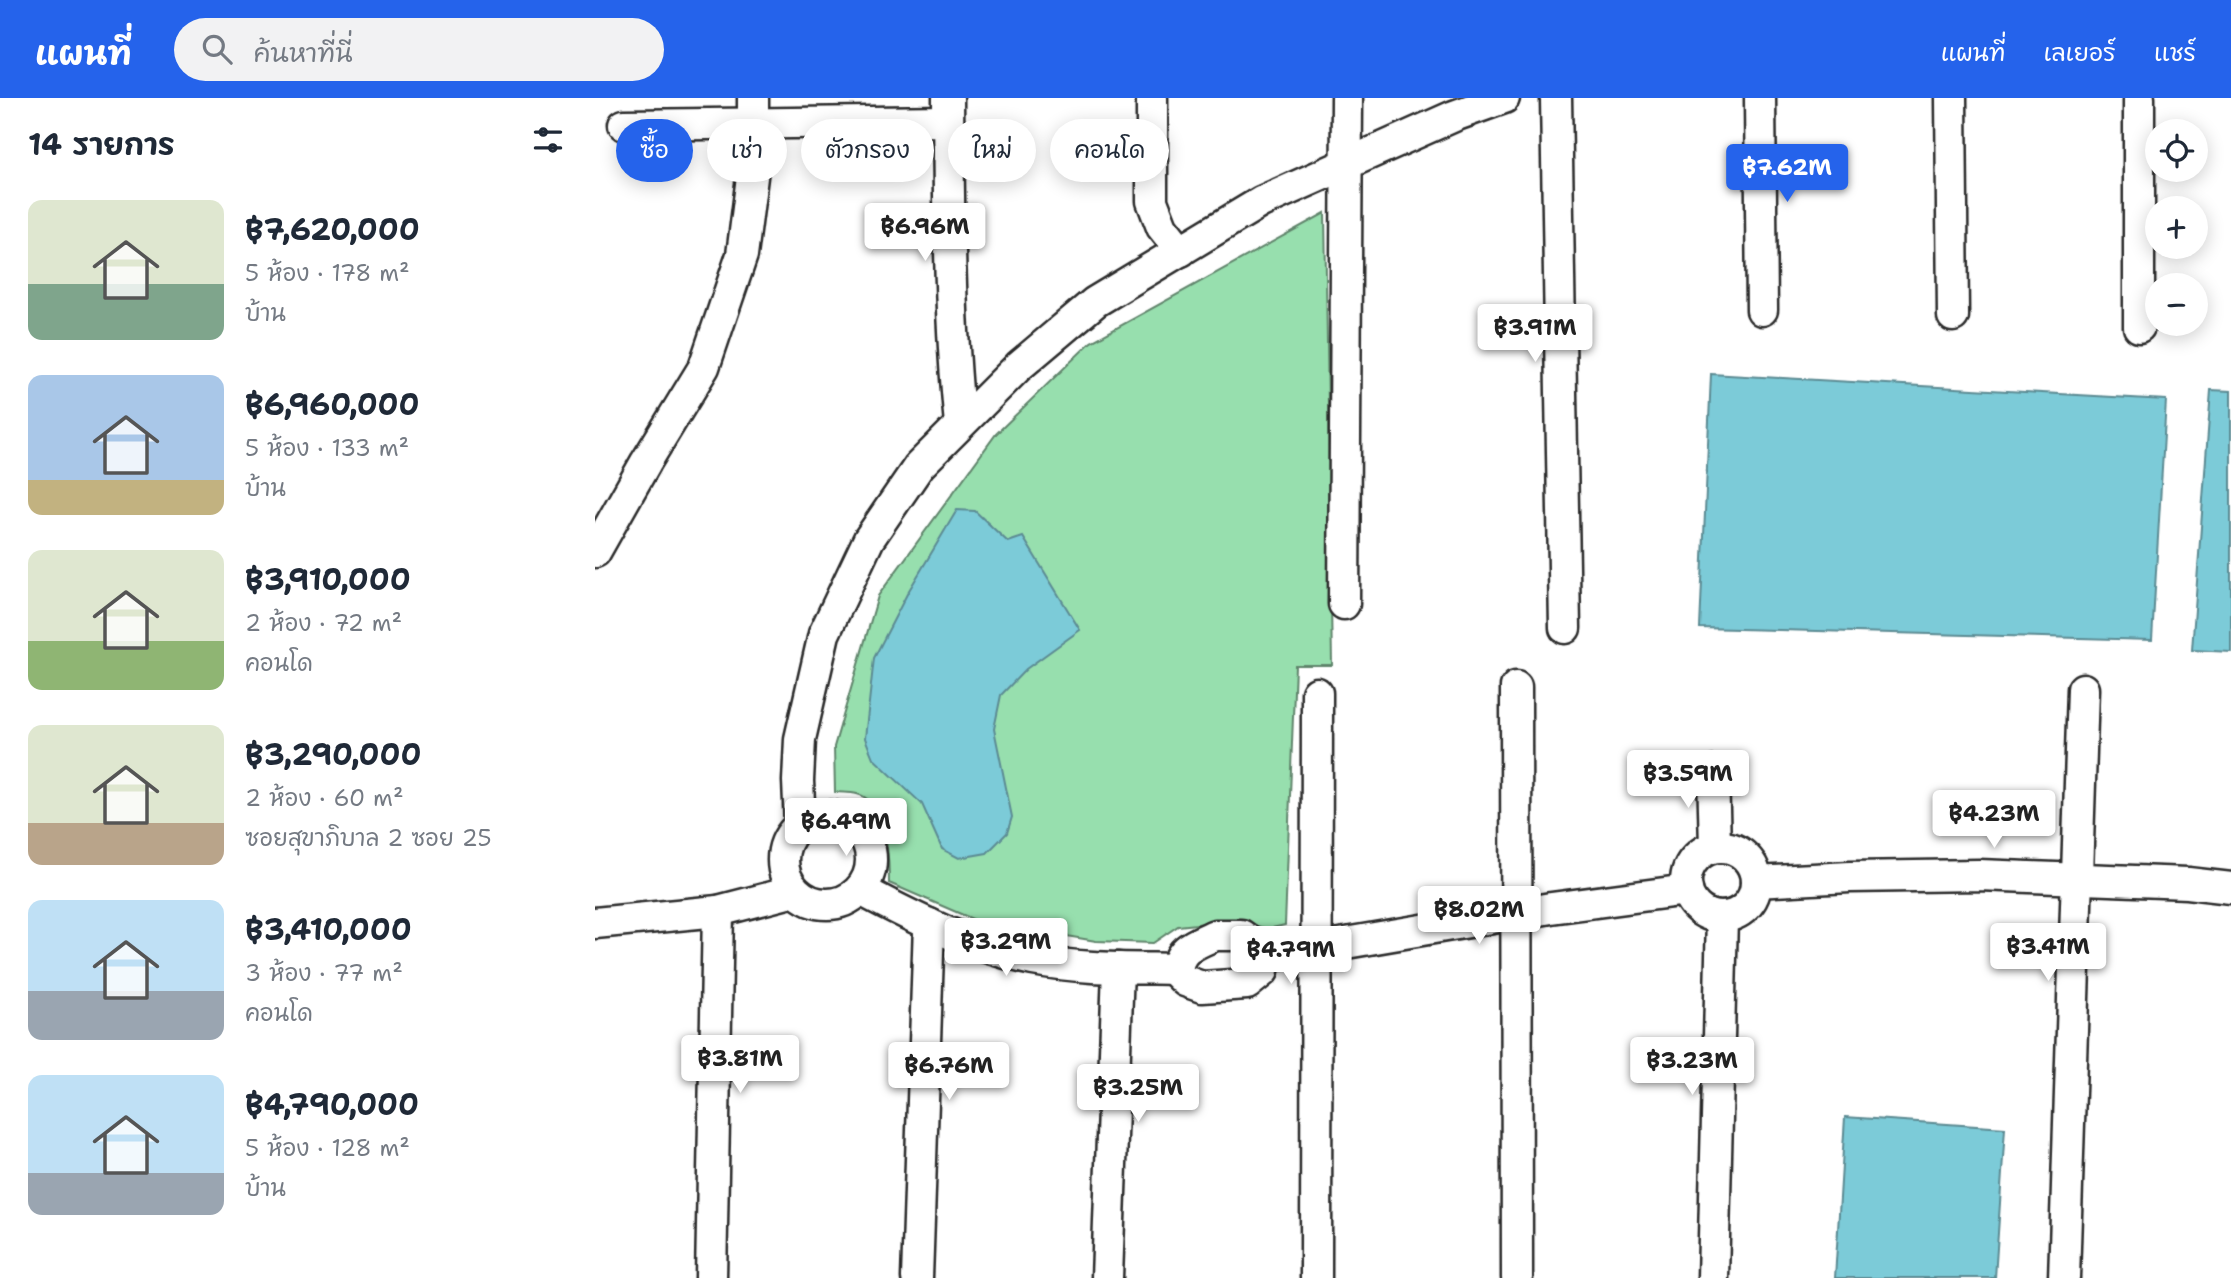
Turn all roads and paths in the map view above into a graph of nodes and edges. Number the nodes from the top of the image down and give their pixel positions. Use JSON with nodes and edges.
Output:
{"nodes":[{"id":1,"x":1152,"y":98,"type":"edge"},
{"id":2,"x":1347,"y":98,"type":"edge"},
{"id":3,"x":1504,"y":98,"type":"edge"},
{"id":4,"x":1556,"y":98,"type":"edge"},
{"id":5,"x":1760,"y":98,"type":"edge"},
{"id":6,"x":1951,"y":98,"type":"edge"},
{"id":7,"x":2139,"y":98,"type":"edge"},
{"id":8,"x":948,"y":109,"type":"edge"},
{"id":9,"x":753,"y":111,"type":"edge"},
{"id":10,"x":679,"y":119,"type":"edge"},
{"id":11,"x":1346,"y":164,"type":"junction"},
{"id":12,"x":1181,"y":251,"type":"junction"},
{"id":13,"x":1762,"y":310,"type":"dead end"},
{"id":14,"x":1953,"y":316,"type":"dead end"},
{"id":15,"x":2139,"y":327,"type":"dead end"},
{"id":16,"x":960,"y":424,"type":"junction"},
{"id":17,"x":595,"y":552,"type":"edge"},
{"id":18,"x":1344,"y":604,"type":"dead end"},
{"id":19,"x":1565,"y":628,"type":"dead end"},
{"id":20,"x":1517,"y":687,"type":"dead end"},
{"id":21,"x":2083,"y":690,"type":"dead end"},
{"id":22,"x":1317,"y":693,"type":"dead end"},
{"id":23,"x":1713,"y":772,"type":"dead end"},
{"id":24,"x":800,"y":825,"type":"junction"},
{"id":25,"x":1714,"y":847,"type":"junction"},
{"id":26,"x":2077,"y":879,"type":"junction"},
{"id":27,"x":1756,"y":882,"type":"junction"},
{"id":28,"x":2231,"y":888,"type":"edge"},
{"id":29,"x":860,"y":890,"type":"junction"},
{"id":30,"x":1687,"y":890,"type":"junction"},
{"id":31,"x":795,"y":891,"type":"junction"},
{"id":32,"x":718,"y":911,"type":"junction"},
{"id":33,"x":1516,"y":914,"type":"junction"},
{"id":34,"x":1722,"y":917,"type":"junction"},
{"id":35,"x":595,"y":923,"type":"edge"},
{"id":36,"x":929,"y":924,"type":"junction"},
{"id":37,"x":1317,"y":948,"type":"junction"},
{"id":38,"x":1264,"y":957,"type":"junction"},
{"id":39,"x":1118,"y":968,"type":"junction"},
{"id":40,"x":1177,"y":969,"type":"junction"},
{"id":41,"x":711,"y":1278,"type":"edge"},
{"id":42,"x":917,"y":1278,"type":"edge"},
{"id":43,"x":1107,"y":1278,"type":"edge"},
{"id":44,"x":1316,"y":1278,"type":"edge"},
{"id":45,"x":1517,"y":1278,"type":"edge"},
{"id":46,"x":1713,"y":1278,"type":"edge"},
{"id":47,"x":2064,"y":1278,"type":"edge"}],
"edges":[{"from":1,"to":12,"type":"street"},
{"from":2,"to":11,"type":"street"},
{"from":3,"to":11,"type":"street"},
{"from":4,"to":19,"type":"street"},
{"from":5,"to":13,"type":"street"},
{"from":6,"to":14,"type":"street"},
{"from":7,"to":15,"type":"street"},
{"from":8,"to":9,"type":"street"},
{"from":8,"to":16,"type":"street"},
{"from":9,"to":10,"type":"street"},
{"from":9,"to":17,"type":"street"},
{"from":11,"to":12,"type":"street"},
{"from":11,"to":18,"type":"street"},
{"from":12,"to":16,"type":"street"},
{"from":16,"to":24,"type":"street"},
{"from":20,"to":33,"type":"street"},
{"from":21,"to":26,"type":"street"},
{"from":22,"to":37,"type":"street"},
{"from":23,"to":25,"type":"street"},
{"from":24,"to":29,"type":"street"},
{"from":24,"to":31,"type":"street"},
{"from":25,"to":27,"type":"street"},
{"from":25,"to":30,"type":"street"},
{"from":26,"to":27,"type":"street"},
{"from":26,"to":28,"type":"street"},
{"from":26,"to":47,"type":"street"},
{"from":27,"to":34,"type":"street"},
{"from":29,"to":31,"type":"street"},
{"from":29,"to":36,"type":"street"},
{"from":30,"to":33,"type":"street"},
{"from":30,"to":34,"type":"street"},
{"from":31,"to":32,"type":"street"},
{"from":32,"to":35,"type":"street"},
{"from":32,"to":41,"type":"street"},
{"from":33,"to":37,"type":"street"},
{"from":33,"to":45,"type":"street"},
{"from":34,"to":46,"type":"street"},
{"from":36,"to":39,"type":"street"},
{"from":36,"to":42,"type":"street"},
{"from":37,"to":38,"type":"street"},
{"from":37,"to":44,"type":"street"},
{"from":38,"to":40,"type":"street"},
{"from":38,"to":40,"type":"street"},
{"from":39,"to":40,"type":"street"},
{"from":39,"to":43,"type":"street"}]}
